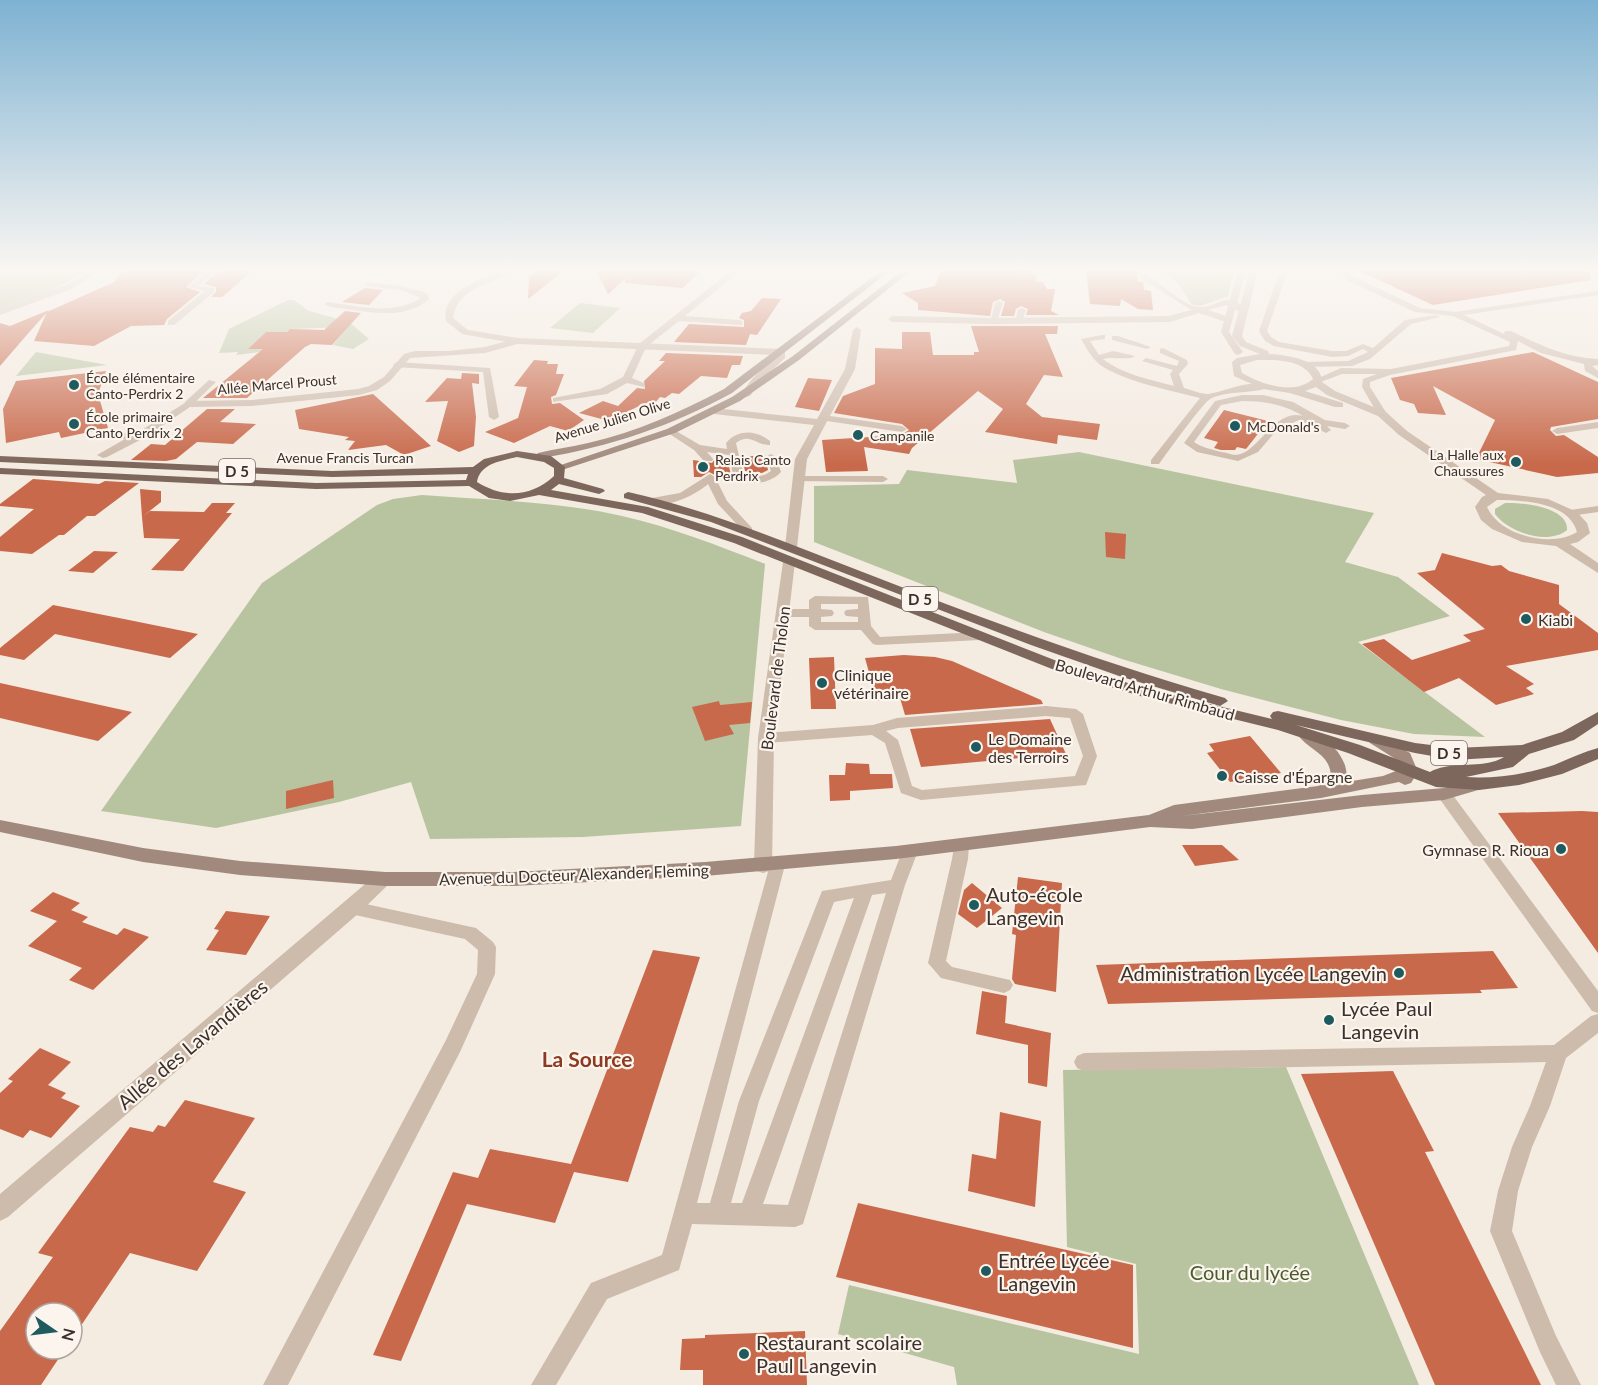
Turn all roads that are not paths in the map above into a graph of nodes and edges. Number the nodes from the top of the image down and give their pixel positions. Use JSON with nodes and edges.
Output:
{"nodes":[{"id":1,"x":481,"y":335,"type":"edge"},
{"id":2,"x":655,"y":335,"type":"edge"},
{"id":3,"x":802,"y":335,"type":"edge"},
{"id":4,"x":826,"y":335,"type":"edge"},
{"id":5,"x":856,"y":335,"type":"edge"},
{"id":6,"x":1227,"y":335,"type":"edge"},
{"id":7,"x":1237,"y":335,"type":"edge"},
{"id":8,"x":1265,"y":335,"type":"edge"},
{"id":9,"x":1392,"y":335,"type":"edge"},
{"id":10,"x":1500,"y":335,"type":"edge"},
{"id":11,"x":1511,"y":335,"type":"edge"},
{"id":12,"x":1102,"y":337,"type":"dead end"},
{"id":13,"x":1115,"y":338,"type":"dead end"},
{"id":14,"x":518,"y":341,"type":"junction"},
{"id":15,"x":1514,"y":341,"type":"junction"},
{"id":16,"x":642,"y":345,"type":"junction"},
{"id":17,"x":1147,"y":347,"type":"dead end"},
{"id":18,"x":1163,"y":351,"type":"dead end"},
{"id":19,"x":1372,"y":351,"type":"junction"},
{"id":20,"x":780,"y":352,"type":"junction"},
{"id":21,"x":1553,"y":354,"type":"junction"},
{"id":22,"x":1131,"y":356,"type":"dead end"},
{"id":23,"x":1097,"y":358,"type":"junction"},
{"id":24,"x":1279,"y":358,"type":"junction"},
{"id":25,"x":1240,"y":360,"type":"junction"},
{"id":26,"x":1146,"y":361,"type":"dead end"},
{"id":27,"x":1597,"y":362,"type":"edge"},
{"id":28,"x":397,"y":365,"type":"junction"},
{"id":29,"x":1305,"y":365,"type":"junction"},
{"id":30,"x":1179,"y":369,"type":"junction"},
{"id":31,"x":1391,"y":372,"type":"junction"},
{"id":32,"x":1237,"y":374,"type":"junction"},
{"id":33,"x":1598,"y":375,"type":"edge"},
{"id":34,"x":627,"y":379,"type":"junction"},
{"id":35,"x":1318,"y":381,"type":"junction"},
{"id":36,"x":212,"y":382,"type":"dead end"},
{"id":37,"x":641,"y":385,"type":"dead end"},
{"id":38,"x":1264,"y":387,"type":"junction"},
{"id":39,"x":1180,"y":389,"type":"junction"},
{"id":40,"x":1288,"y":390,"type":"junction"},
{"id":41,"x":1217,"y":392,"type":"junction"},
{"id":42,"x":746,"y":394,"type":"junction"},
{"id":43,"x":1206,"y":397,"type":"junction"},
{"id":44,"x":556,"y":400,"type":"dead end"},
{"id":45,"x":188,"y":404,"type":"junction"},
{"id":46,"x":714,"y":411,"type":"junction"},
{"id":47,"x":1382,"y":414,"type":"junction"},
{"id":48,"x":494,"y":417,"type":"dead end"},
{"id":49,"x":822,"y":420,"type":"junction"},
{"id":50,"x":1598,"y":425,"type":"edge"},
{"id":51,"x":1345,"y":426,"type":"dead end"},
{"id":52,"x":1586,"y":427,"type":"junction"},
{"id":53,"x":1181,"y":428,"type":"junction"},
{"id":54,"x":902,"y":429,"type":"dead end"},
{"id":55,"x":671,"y":430,"type":"junction"},
{"id":56,"x":1326,"y":430,"type":"dead end"},
{"id":57,"x":1557,"y":431,"type":"dead end"},
{"id":58,"x":1598,"y":433,"type":"edge"},
{"id":59,"x":1404,"y":434,"type":"junction"},
{"id":60,"x":109,"y":436,"type":"dead end"},
{"id":61,"x":140,"y":436,"type":"junction"},
{"id":62,"x":767,"y":443,"type":"dead end"},
{"id":63,"x":1189,"y":443,"type":"junction"},
{"id":64,"x":697,"y":448,"type":"junction"},
{"id":65,"x":733,"y":453,"type":"junction"},
{"id":66,"x":103,"y":455,"type":"dead end"},
{"id":67,"x":542,"y":455,"type":"junction"},
{"id":68,"x":1189,"y":456,"type":"dead end"},
{"id":69,"x":771,"y":457,"type":"dead end"},
{"id":70,"x":0,"y":459,"type":"edge"},
{"id":71,"x":708,"y":459,"type":"dead end"},
{"id":72,"x":1155,"y":462,"type":"dead end"},
{"id":73,"x":475,"y":470,"type":"junction"},
{"id":74,"x":0,"y":471,"type":"edge"},
{"id":75,"x":560,"y":473,"type":"junction"},
{"id":76,"x":799,"y":479,"type":"junction"},
{"id":77,"x":883,"y":479,"type":"dead end"},
{"id":78,"x":471,"y":483,"type":"junction"},
{"id":79,"x":541,"y":492,"type":"junction"},
{"id":80,"x":1495,"y":496,"type":"junction"},
{"id":81,"x":652,"y":501,"type":"junction"},
{"id":82,"x":1598,"y":509,"type":"edge"},
{"id":83,"x":1570,"y":513,"type":"junction"},
{"id":84,"x":748,"y":530,"type":"junction"},
{"id":85,"x":1560,"y":543,"type":"junction"},
{"id":86,"x":790,"y":555,"type":"junction"},
{"id":87,"x":1598,"y":569,"type":"edge"},
{"id":88,"x":784,"y":613,"type":"junction"},
{"id":89,"x":815,"y":613,"type":"junction"},
{"id":90,"x":828,"y":613,"type":"dead end"},
{"id":91,"x":860,"y":617,"type":"junction"},
{"id":92,"x":980,"y":636,"type":"junction"},
{"id":93,"x":1598,"y":717,"type":"edge"},
{"id":94,"x":874,"y":730,"type":"junction"},
{"id":95,"x":1305,"y":734,"type":"junction"},
{"id":96,"x":766,"y":738,"type":"junction"},
{"id":97,"x":1376,"y":739,"type":"junction"},
{"id":98,"x":1523,"y":750,"type":"junction"},
{"id":99,"x":1598,"y":753,"type":"edge"},
{"id":100,"x":1410,"y":772,"type":"junction"},
{"id":101,"x":1479,"y":784,"type":"junction"},
{"id":102,"x":1321,"y":792,"type":"junction"},
{"id":103,"x":1444,"y":794,"type":"junction"},
{"id":104,"x":1391,"y":798,"type":"junction"},
{"id":105,"x":1150,"y":821,"type":"junction"},
{"id":106,"x":0,"y":826,"type":"edge"},
{"id":107,"x":961,"y":845,"type":"junction"},
{"id":108,"x":910,"y":850,"type":"junction"},
{"id":109,"x":770,"y":866,"type":"junction"},
{"id":110,"x":383,"y":879,"type":"junction"},
{"id":111,"x":897,"y":885,"type":"junction"},
{"id":112,"x":865,"y":891,"type":"junction"},
{"id":113,"x":352,"y":908,"type":"junction"},
{"id":114,"x":1004,"y":984,"type":"dead end"},
{"id":115,"x":1598,"y":1005,"type":"edge"},
{"id":116,"x":1598,"y":1022,"type":"edge"},
{"id":117,"x":1558,"y":1053,"type":"junction"},
{"id":118,"x":1084,"y":1062,"type":"dead end"},
{"id":119,"x":0,"y":1209,"type":"edge"},
{"id":120,"x":718,"y":1213,"type":"junction"},
{"id":121,"x":684,"y":1214,"type":"junction"},
{"id":122,"x":749,"y":1214,"type":"junction"},
{"id":123,"x":275,"y":1385,"type":"edge"},
{"id":124,"x":543,"y":1385,"type":"edge"},
{"id":125,"x":1569,"y":1385,"type":"edge"}],
"edges":[{"from":1,"to":14,"type":"street"},
{"from":2,"to":16,"type":"street"},
{"from":3,"to":20,"type":"main road","name":"Avenue Julien Olive"},
{"from":4,"to":42,"type":"main road","name":"Avenue Julien Olive"},
{"from":5,"to":49,"type":"street","name":"Boulevard de Tholon"},
{"from":6,"to":25,"type":"street"},
{"from":7,"to":24,"type":"street"},
{"from":8,"to":19,"type":"lane"},
{"from":9,"to":19,"type":"lane"},
{"from":10,"to":15,"type":"lane"},
{"from":11,"to":21,"type":"lane"},
{"from":12,"to":23,"type":"lane"},
{"from":13,"to":17,"type":"lane"},
{"from":14,"to":16,"type":"street"},
{"from":14,"to":28,"type":"street"},
{"from":15,"to":21,"type":"lane"},
{"from":15,"to":31,"type":"lane"},
{"from":16,"to":20,"type":"street"},
{"from":16,"to":34,"type":"street"},
{"from":18,"to":30,"type":"lane"},
{"from":19,"to":29,"type":"lane"},
{"from":20,"to":42,"type":"street","name":"Avenue Julien Olive"},
{"from":20,"to":67,"type":"main road","name":"Avenue Julien Olive"},
{"from":21,"to":27,"type":"lane"},
{"from":22,"to":23,"type":"lane"},
{"from":23,"to":39,"type":"lane"},
{"from":24,"to":25,"type":"street"},
{"from":24,"to":29,"type":"street"},
{"from":25,"to":32,"type":"street"},
{"from":26,"to":30,"type":"lane"},
{"from":27,"to":33,"type":"lane"},
{"from":28,"to":45,"type":"street","name":"Allée Marcel Proust"},
{"from":28,"to":48,"type":"lane"},
{"from":29,"to":35,"type":"street"},
{"from":30,"to":39,"type":"lane"},
{"from":31,"to":35,"type":"lane"},
{"from":31,"to":47,"type":"lane"},
{"from":32,"to":38,"type":"street"},
{"from":32,"to":41,"type":"lane"},
{"from":34,"to":37,"type":"street"},
{"from":34,"to":44,"type":"street"},
{"from":35,"to":40,"type":"street"},
{"from":35,"to":47,"type":"street"},
{"from":36,"to":45,"type":"lane"},
{"from":38,"to":40,"type":"street"},
{"from":38,"to":41,"type":"lane"},
{"from":39,"to":43,"type":"lane"},
{"from":40,"to":59,"type":"street"},
{"from":41,"to":43,"type":"lane"},
{"from":42,"to":46,"type":"main road","name":"Avenue Julien Olive"},
{"from":43,"to":53,"type":"lane"},
{"from":45,"to":61,"type":"street"},
{"from":46,"to":49,"type":"street"},
{"from":46,"to":55,"type":"main road","name":"Avenue Julien Olive"},
{"from":47,"to":59,"type":"street"},
{"from":49,"to":54,"type":"lane"},
{"from":49,"to":76,"type":"street","name":"Boulevard de Tholon"},
{"from":50,"to":52,"type":"lane"},
{"from":51,"to":63,"type":"lane"},
{"from":52,"to":57,"type":"lane"},
{"from":52,"to":58,"type":"lane"},
{"from":53,"to":63,"type":"lane"},
{"from":53,"to":72,"type":"lane"},
{"from":55,"to":64,"type":"lane"},
{"from":55,"to":75,"type":"main road","name":"Avenue Julien Olive"},
{"from":56,"to":63,"type":"lane"},
{"from":59,"to":80,"type":"street"},
{"from":60,"to":61,"type":"street"},
{"from":61,"to":66,"type":"street"},
{"from":62,"to":65,"type":"lane"},
{"from":63,"to":68,"type":"lane"},
{"from":64,"to":65,"type":"lane"},
{"from":64,"to":71,"type":"lane"},
{"from":65,"to":69,"type":"lane"},
{"from":67,"to":73,"type":"main road"},
{"from":67,"to":75,"type":"main road","name":"Boulevard Arthur Rimbaud"},
{"from":70,"to":73,"type":"main road","name":"Avenue Francis Turcan","number":"D 5"},
{"from":73,"to":78,"type":"main road"},
{"from":74,"to":78,"type":"main road","name":"Avenue Francis Turcan","number":"D 5"},
{"from":75,"to":79,"type":"main road"},
{"from":75,"to":81,"type":"main road","name":"Boulevard Arthur Rimbaud","number":"D 5"},
{"from":76,"to":77,"type":"lane"},
{"from":76,"to":86,"type":"street","name":"Boulevard de Tholon"},
{"from":78,"to":79,"type":"main road"},
{"from":79,"to":86,"type":"main road","name":"Boulevard Arthur Rimbaud","number":"D 5"},
{"from":80,"to":83,"type":"street"},
{"from":80,"to":85,"type":"street"},
{"from":81,"to":84,"type":"main road","name":"Boulevard Arthur Rimbaud","number":"D 5"},
{"from":81,"to":84,"type":"lane"},
{"from":82,"to":83,"type":"lane"},
{"from":83,"to":85,"type":"street"},
{"from":84,"to":86,"type":"main road","name":"Boulevard Arthur Rimbaud","number":"D 5"},
{"from":85,"to":87,"type":"street"},
{"from":86,"to":88,"type":"street","name":"Boulevard de Tholon"},
{"from":86,"to":92,"type":"main road","name":"Boulevard Arthur Rimbaud","number":"D 5"},
{"from":86,"to":97,"type":"main road","name":"Boulevard Arthur Rimbaud","number":"D 5"},
{"from":88,"to":89,"type":"lane"},
{"from":88,"to":96,"type":"street","name":"Boulevard de Tholon"},
{"from":89,"to":90,"type":"lane"},
{"from":89,"to":91,"type":"lane"},
{"from":89,"to":91,"type":"lane"},
{"from":91,"to":92,"type":"lane"},
{"from":92,"to":95,"type":"main road","name":"Boulevard Arthur Rimbaud","number":"D 5"},
{"from":93,"to":98,"type":"main road","name":"Avenue du Docteur Alexander Fleming","number":"D 5"},
{"from":94,"to":94,"type":"lane"},
{"from":94,"to":96,"type":"lane"},
{"from":95,"to":100,"type":"main road","name":"Boulevard Arthur Rimbaud","number":"D 5"},
{"from":95,"to":102,"type":"main road"},
{"from":96,"to":109,"type":"street","name":"Boulevard de Tholon"},
{"from":97,"to":98,"type":"main road","name":"Boulevard Arthur Rimbaud","number":"D 5"},
{"from":97,"to":100,"type":"main road","name":"Boulevard Arthur Rimbaud"},
{"from":98,"to":100,"type":"main road","name":"Avenue du Docteur Alexander Fleming","number":"D 5"},
{"from":99,"to":101,"type":"main road","name":"Avenue du Docteur Alexander Fleming","number":"D 5"},
{"from":100,"to":101,"type":"main road","name":"Boulevard Arthur Rimbaud","number":"D 5"},
{"from":100,"to":102,"type":"main road","name":"Avenue du Docteur Alexander Fleming"},
{"from":100,"to":104,"type":"main road"},
{"from":101,"to":103,"type":"main road","name":"Avenue du Docteur Alexander Fleming"},
{"from":102,"to":105,"type":"main road","name":"Avenue du Docteur Alexander Fleming"},
{"from":103,"to":104,"type":"main road","name":"Avenue du Docteur Alexander Fleming"},
{"from":103,"to":115,"type":"lane"},
{"from":104,"to":105,"type":"main road","name":"Avenue du Docteur Alexander Fleming"},
{"from":105,"to":107,"type":"main road","name":"Avenue du Docteur Alexander Fleming"},
{"from":106,"to":110,"type":"main road","name":"Avenue du Docteur Alexander Fleming"},
{"from":107,"to":108,"type":"main road","name":"Avenue du Docteur Alexander Fleming"},
{"from":107,"to":114,"type":"lane"},
{"from":108,"to":109,"type":"main road","name":"Avenue du Docteur Alexander Fleming"},
{"from":108,"to":111,"type":"lane"},
{"from":109,"to":110,"type":"main road","name":"Avenue du Docteur Alexander Fleming"},
{"from":109,"to":121,"type":"lane"},
{"from":110,"to":113,"type":"street","name":"Allée des Lavandières"},
{"from":111,"to":112,"type":"lane"},
{"from":111,"to":122,"type":"lane"},
{"from":112,"to":120,"type":"lane"},
{"from":112,"to":122,"type":"lane"},
{"from":113,"to":119,"type":"street","name":"Allée des Lavandières"},
{"from":113,"to":123,"type":"lane"},
{"from":116,"to":117,"type":"lane"},
{"from":117,"to":118,"type":"lane"},
{"from":117,"to":125,"type":"lane"},
{"from":120,"to":121,"type":"lane"},
{"from":120,"to":122,"type":"lane"},
{"from":121,"to":124,"type":"lane"}]}
